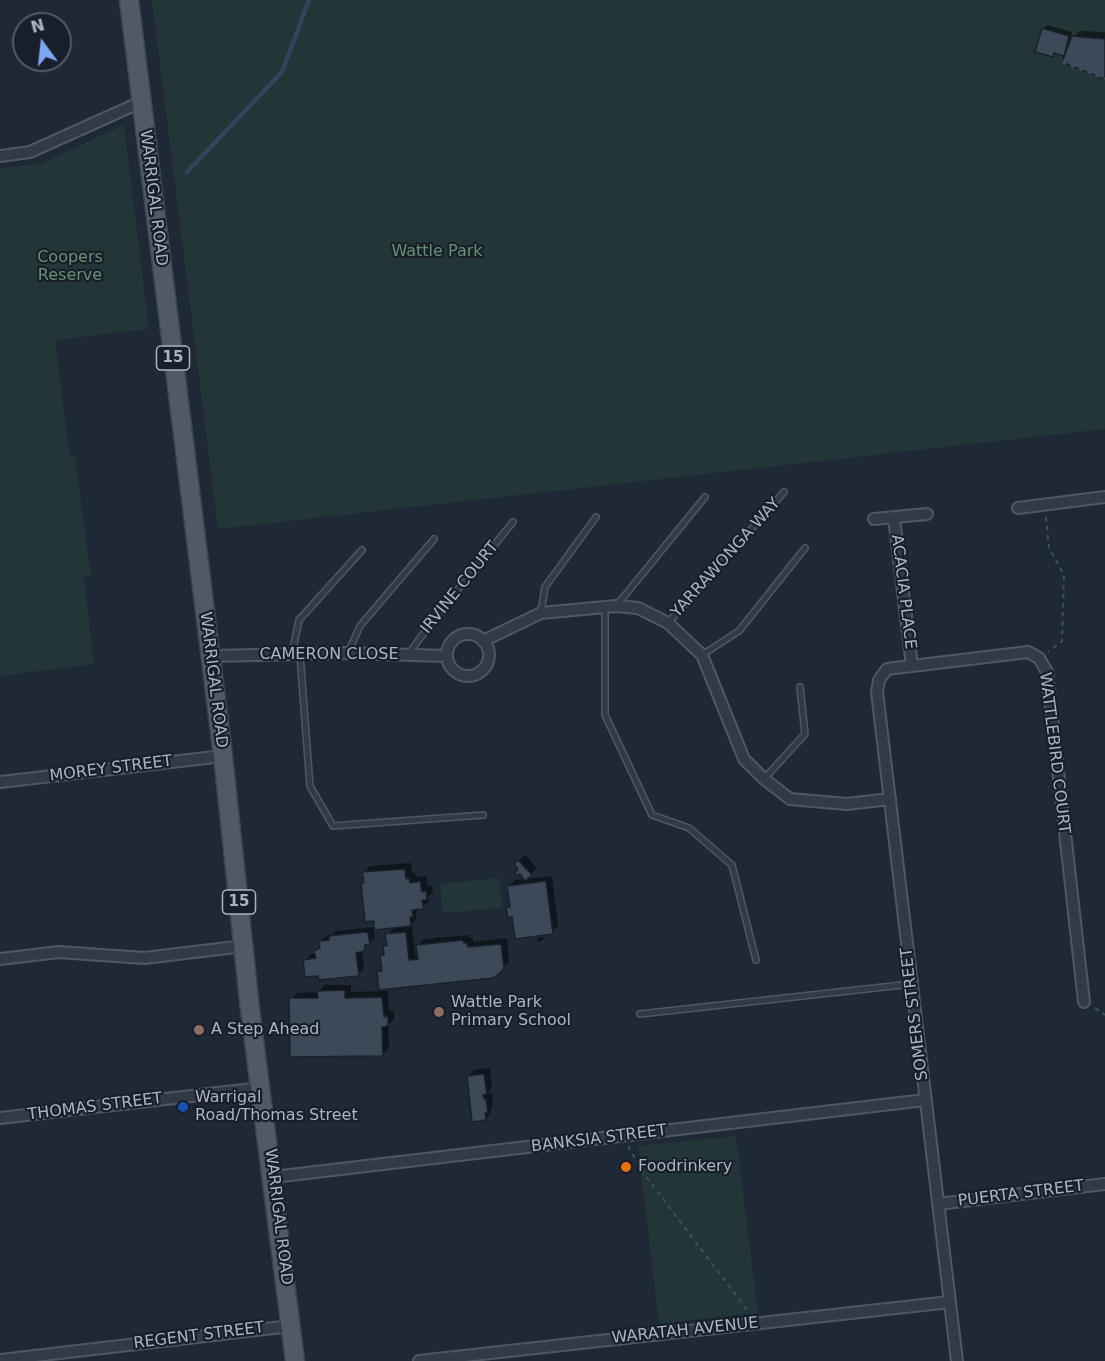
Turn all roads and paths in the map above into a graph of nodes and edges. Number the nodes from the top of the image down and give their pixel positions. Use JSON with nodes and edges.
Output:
{"nodes":[{"id":1,"x":129,"y":0,"type":"edge"},
{"id":2,"x":1062,"y":62,"type":"dead end"},
{"id":3,"x":1105,"y":79,"type":"edge"},
{"id":4,"x":141,"y":102,"type":"junction"},
{"id":5,"x":0,"y":156,"type":"edge"},
{"id":6,"x":784,"y":492,"type":"dead end"},
{"id":7,"x":705,"y":497,"type":"dead end"},
{"id":8,"x":1105,"y":497,"type":"edge"},
{"id":9,"x":1045,"y":505,"type":"junction"},
{"id":10,"x":1018,"y":508,"type":"dead end"},
{"id":11,"x":927,"y":514,"type":"dead end"},
{"id":12,"x":596,"y":517,"type":"dead end"},
{"id":13,"x":894,"y":518,"type":"junction"},
{"id":14,"x":874,"y":519,"type":"dead end"},
{"id":15,"x":513,"y":522,"type":"dead end"},
{"id":16,"x":434,"y":539,"type":"dead end"},
{"id":17,"x":805,"y":548,"type":"dead end"},
{"id":18,"x":362,"y":550,"type":"dead end"},
{"id":19,"x":610,"y":606,"type":"junction"},
{"id":20,"x":541,"y":613,"type":"junction"},
{"id":21,"x":668,"y":623,"type":"junction"},
{"id":22,"x":483,"y":641,"type":"junction"},
{"id":23,"x":348,"y":653,"type":"junction"},
{"id":24,"x":296,"y":654,"type":"junction"},
{"id":25,"x":408,"y":655,"type":"junction"},
{"id":26,"x":702,"y":655,"type":"junction"},
{"id":27,"x":210,"y":656,"type":"junction"},
{"id":28,"x":447,"y":656,"type":"junction"},
{"id":29,"x":1039,"y":658,"type":"junction"},
{"id":30,"x":912,"y":666,"type":"junction"},
{"id":31,"x":887,"y":669,"type":"joint"},
{"id":32,"x":800,"y":687,"type":"dead end"},
{"id":33,"x":223,"y":756,"type":"junction"},
{"id":34,"x":764,"y":779,"type":"junction"},
{"id":35,"x":0,"y":782,"type":"edge"},
{"id":36,"x":890,"y":799,"type":"junction"},
{"id":37,"x":483,"y":815,"type":"dead end"},
{"id":38,"x":244,"y":946,"type":"junction"},
{"id":39,"x":0,"y":959,"type":"edge"},
{"id":40,"x":756,"y":960,"type":"dead end"},
{"id":41,"x":911,"y":984,"type":"junction"},
{"id":42,"x":1084,"y":1002,"type":"dead end"},
{"id":43,"x":640,"y":1014,"type":"dead end"},
{"id":44,"x":261,"y":1088,"type":"junction"},
{"id":45,"x":925,"y":1100,"type":"junction"},
{"id":46,"x":0,"y":1118,"type":"edge"},
{"id":47,"x":622,"y":1136,"type":"junction"},
{"id":48,"x":273,"y":1177,"type":"junction"},
{"id":49,"x":1105,"y":1185,"type":"edge"},
{"id":50,"x":938,"y":1204,"type":"junction"},
{"id":51,"x":950,"y":1302,"type":"junction"},
{"id":52,"x":758,"y":1323,"type":"junction"},
{"id":53,"x":291,"y":1326,"type":"junction"},
{"id":54,"x":0,"y":1360,"type":"edge"},
{"id":55,"x":295,"y":1361,"type":"edge"},
{"id":56,"x":419,"y":1361,"type":"edge"},
{"id":57,"x":957,"y":1361,"type":"edge"}],
"edges":[{"from":1,"to":4,"type":"main road","name":"WARRIGAL ROAD","number":"15"},
{"from":2,"to":3,"type":"path"},
{"from":4,"to":5,"type":"street"},
{"from":4,"to":27,"type":"main road","name":"WARRIGAL ROAD","number":"15"},
{"from":6,"to":21,"type":"lane","name":"YARRAWONGA WAY"},
{"from":7,"to":19,"type":"lane"},
{"from":8,"to":9,"type":"street"},
{"from":9,"to":10,"type":"street"},
{"from":9,"to":29,"type":"path"},
{"from":11,"to":13,"type":"street","name":"ACACIA PLACE"},
{"from":12,"to":20,"type":"lane"},
{"from":13,"to":14,"type":"street","name":"ACACIA PLACE"},
{"from":13,"to":30,"type":"street","name":"ACACIA PLACE"},
{"from":15,"to":25,"type":"lane","name":"IRVINE COURT"},
{"from":16,"to":23,"type":"lane"},
{"from":17,"to":26,"type":"lane"},
{"from":18,"to":24,"type":"lane"},
{"from":19,"to":20,"type":"street"},
{"from":19,"to":21,"type":"street"},
{"from":19,"to":40,"type":"lane"},
{"from":20,"to":22,"type":"street"},
{"from":21,"to":26,"type":"street"},
{"from":22,"to":28,"type":"street"},
{"from":22,"to":28,"type":"street"},
{"from":23,"to":24,"type":"street","name":"CAMERON CLOSE"},
{"from":23,"to":25,"type":"street","name":"CAMERON CLOSE"},
{"from":24,"to":27,"type":"street","name":"CAMERON CLOSE"},
{"from":24,"to":37,"type":"lane"},
{"from":25,"to":28,"type":"street","name":"CAMERON CLOSE"},
{"from":26,"to":34,"type":"street"},
{"from":27,"to":33,"type":"main road","name":"WARRIGAL ROAD","number":"15"},
{"from":29,"to":30,"type":"street","name":"WATTLEBIRD COURT"},
{"from":29,"to":42,"type":"street","name":"WATTLEBIRD COURT"},
{"from":30,"to":31,"type":"street","name":"WATTLEBIRD COURT"},
{"from":31,"to":36,"type":"street","name":"SOMERS STREET"},
{"from":32,"to":34,"type":"lane"},
{"from":33,"to":35,"type":"street","name":"MOREY STREET"},
{"from":33,"to":38,"type":"main road","name":"WARRIGAL ROAD","number":"15"},
{"from":34,"to":36,"type":"street"},
{"from":36,"to":41,"type":"street","name":"SOMERS STREET"},
{"from":38,"to":39,"type":"street"},
{"from":38,"to":44,"type":"main road","name":"WARRIGAL ROAD","number":"15"},
{"from":41,"to":43,"type":"lane"},
{"from":41,"to":45,"type":"street","name":"SOMERS STREET"},
{"from":44,"to":46,"type":"street","name":"THOMAS STREET"},
{"from":44,"to":48,"type":"main road","name":"WARRIGAL ROAD","number":"15"},
{"from":45,"to":47,"type":"street","name":"BANKSIA STREET"},
{"from":45,"to":50,"type":"street","name":"SOMERS STREET"},
{"from":47,"to":48,"type":"street","name":"BANKSIA STREET"},
{"from":47,"to":52,"type":"path"},
{"from":48,"to":53,"type":"main road","name":"WARRIGAL ROAD","number":"15"},
{"from":49,"to":50,"type":"street","name":"PUERTA STREET"},
{"from":50,"to":51,"type":"street","name":"SOMERS STREET"},
{"from":51,"to":52,"type":"street","name":"WARATAH AVENUE"},
{"from":51,"to":57,"type":"street","name":"SOMERS STREET"},
{"from":52,"to":56,"type":"street","name":"WARATAH AVENUE"},
{"from":53,"to":54,"type":"street","name":"REGENT STREET"},
{"from":53,"to":55,"type":"main road","name":"WARRIGAL ROAD","number":"15"}]}
